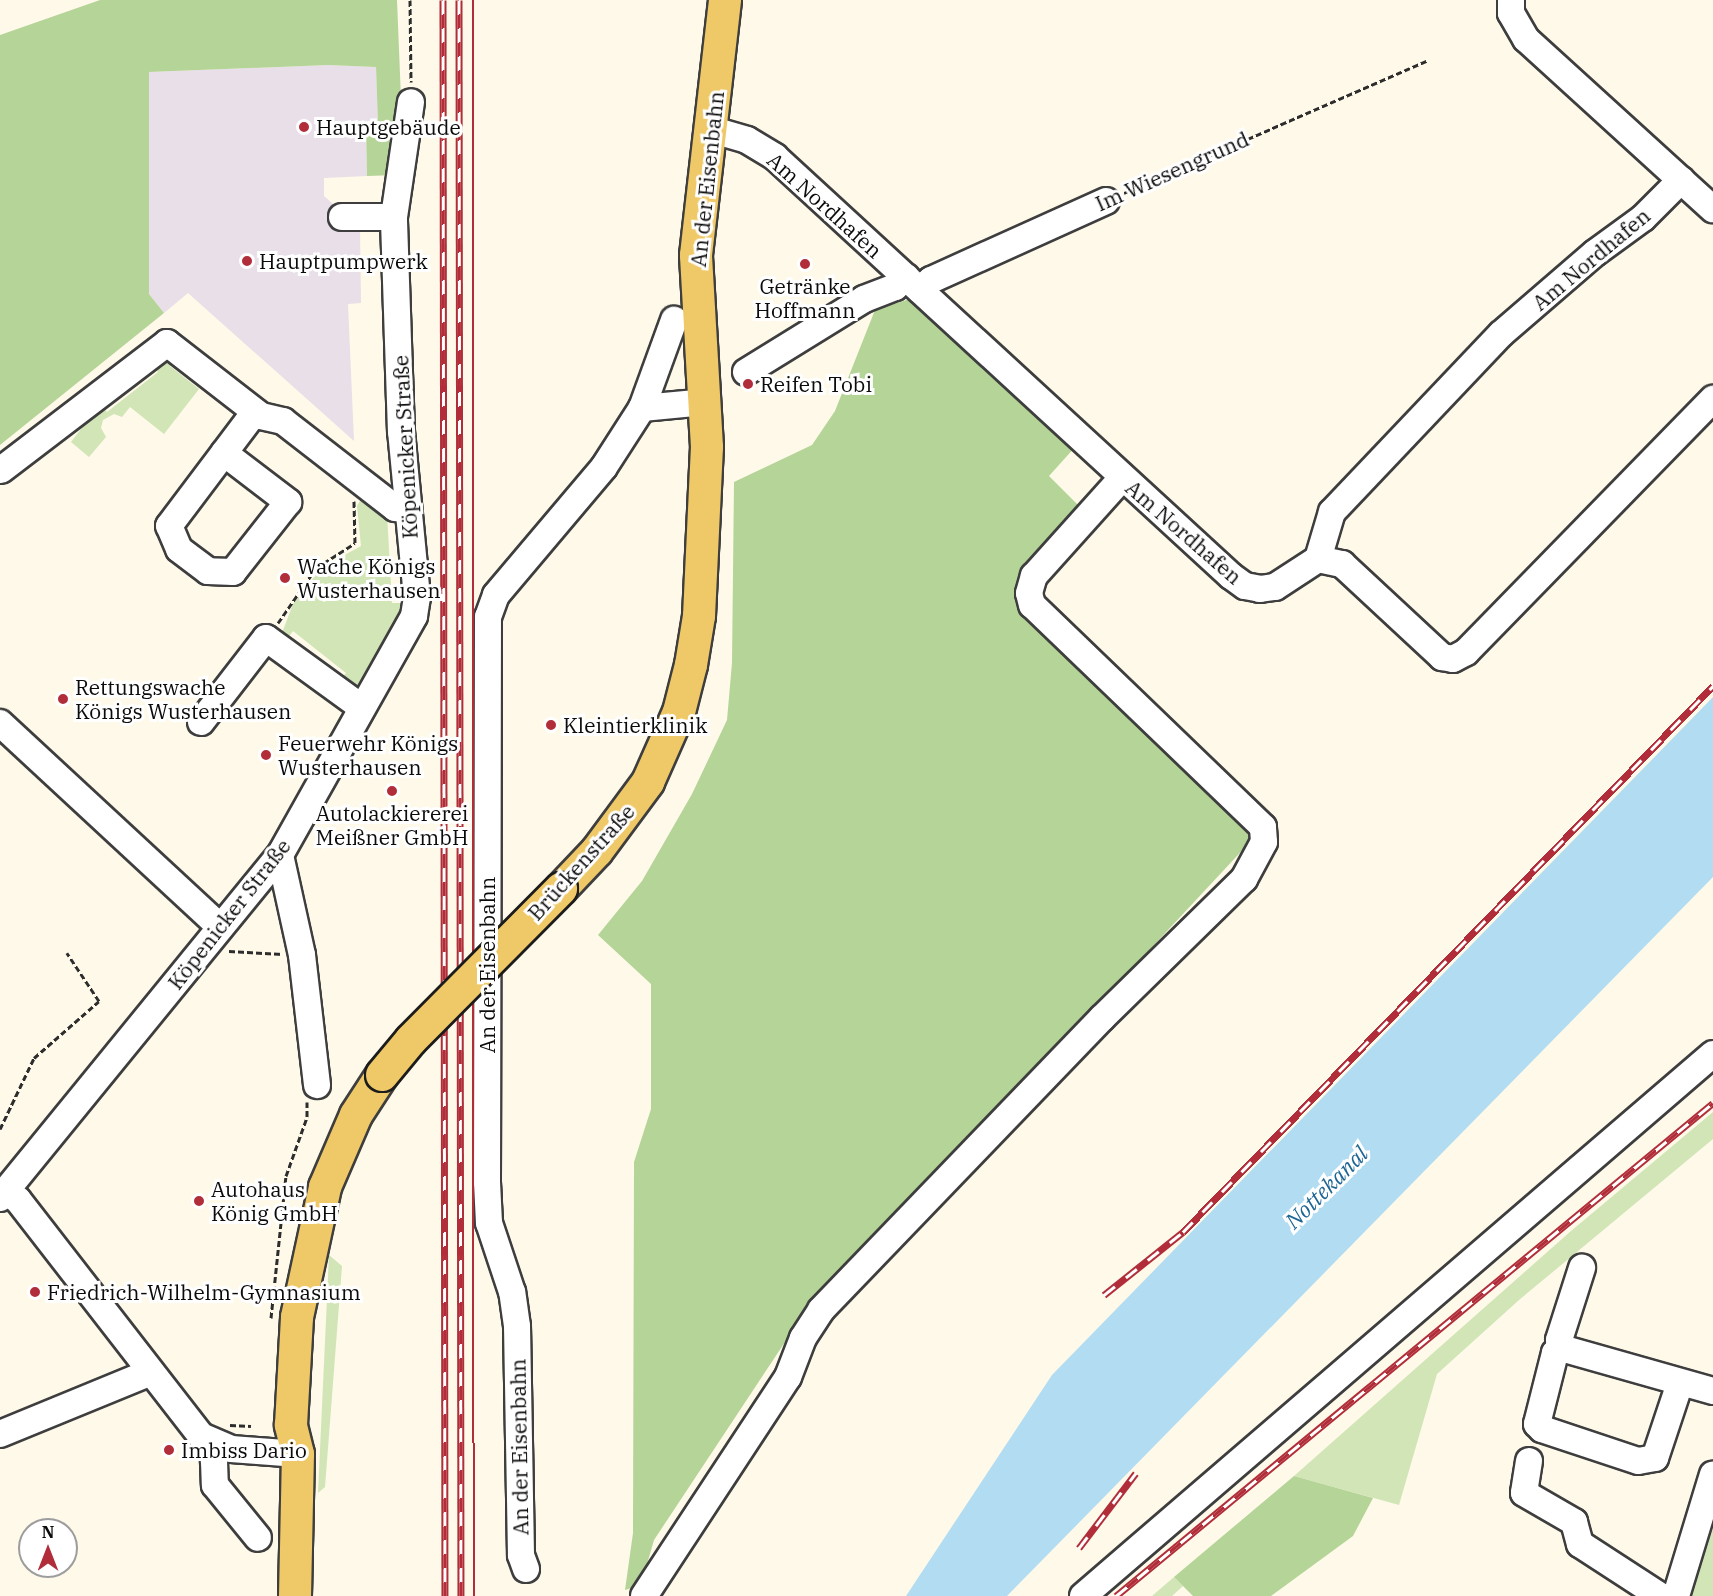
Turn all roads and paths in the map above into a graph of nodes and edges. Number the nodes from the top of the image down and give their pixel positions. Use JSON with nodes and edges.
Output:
{"nodes":[{"id":1,"x":410,"y":0,"type":"edge"},
{"id":2,"x":725,"y":0,"type":"edge"},
{"id":3,"x":1511,"y":0,"type":"edge"},
{"id":4,"x":1428,"y":60,"type":"dead end"},
{"id":5,"x":411,"y":102,"type":"joint"},
{"id":6,"x":713,"y":130,"type":"junction"},
{"id":7,"x":1681,"y":180,"type":"junction"},
{"id":8,"x":1106,"y":201,"type":"joint"},
{"id":9,"x":1713,"y":209,"type":"edge"},
{"id":10,"x":342,"y":217,"type":"dead end"},
{"id":11,"x":394,"y":217,"type":"junction"},
{"id":12,"x":913,"y":284,"type":"junction"},
{"id":13,"x":674,"y":320,"type":"dead end"},
{"id":14,"x":746,"y":372,"type":"dead end"},
{"id":15,"x":1713,"y":399,"type":"edge"},
{"id":16,"x":705,"y":402,"type":"junction"},
{"id":17,"x":642,"y":408,"type":"junction"},
{"id":18,"x":255,"y":412,"type":"junction"},
{"id":19,"x":224,"y":453,"type":"junction"},
{"id":20,"x":1,"y":470,"type":"edge"},
{"id":21,"x":1122,"y":478,"type":"junction"},
{"id":22,"x":363,"y":483,"type":"junction"},
{"id":23,"x":406,"y":509,"type":"junction"},
{"id":24,"x":1318,"y":559,"type":"junction"},
{"id":25,"x":266,"y":638,"type":"junction"},
{"id":26,"x":361,"y":707,"type":"junction"},
{"id":27,"x":201,"y":722,"type":"dead end"},
{"id":28,"x":0,"y":723,"type":"edge"},
{"id":29,"x":280,"y":855,"type":"junction"},
{"id":30,"x":220,"y":927,"type":"junction"},
{"id":31,"x":202,"y":950,"type":"junction"},
{"id":32,"x":67,"y":953,"type":"dead end"},
{"id":33,"x":302,"y":955,"type":"junction"},
{"id":34,"x":1713,"y":1054,"type":"edge"},
{"id":35,"x":317,"y":1085,"type":"joint"},
{"id":36,"x":0,"y":1130,"type":"edge"},
{"id":37,"x":3,"y":1195,"type":"edge"},
{"id":38,"x":1582,"y":1268,"type":"dead end"},
{"id":39,"x":271,"y":1327,"type":"dead end"},
{"id":40,"x":1561,"y":1348,"type":"junction"},
{"id":41,"x":151,"y":1372,"type":"junction"},
{"id":42,"x":1680,"y":1383,"type":"junction"},
{"id":43,"x":1713,"y":1391,"type":"edge"},
{"id":44,"x":0,"y":1434,"type":"edge"},
{"id":45,"x":218,"y":1446,"type":"junction"},
{"id":46,"x":298,"y":1454,"type":"junction"},
{"id":47,"x":1529,"y":1461,"type":"dead end"},
{"id":48,"x":1713,"y":1474,"type":"edge"},
{"id":49,"x":258,"y":1538,"type":"dead end"},
{"id":50,"x":526,"y":1569,"type":"dead end"},
{"id":51,"x":296,"y":1596,"type":"edge"},
{"id":52,"x":644,"y":1596,"type":"edge"},
{"id":53,"x":1083,"y":1596,"type":"edge"},
{"id":54,"x":1660,"y":1596,"type":"edge"},
{"id":55,"x":1676,"y":1596,"type":"edge"}],
"edges":[{"from":1,"to":5,"type":"path"},
{"from":2,"to":6,"type":"main road","name":"An der Eisenbahn"},
{"from":3,"to":7,"type":"street"},
{"from":4,"to":8,"type":"path","name":"Im Wiesengrund"},
{"from":5,"to":11,"type":"street","name":"Köpenicker Straße"},
{"from":6,"to":12,"type":"street","name":"Am Nordhafen"},
{"from":6,"to":16,"type":"main road","name":"An der Eisenbahn"},
{"from":7,"to":9,"type":"street"},
{"from":7,"to":24,"type":"street","name":"Am Nordhafen"},
{"from":8,"to":12,"type":"street","name":"Im Wiesengrund"},
{"from":10,"to":11,"type":"street"},
{"from":11,"to":23,"type":"street","name":"Köpenicker Straße"},
{"from":12,"to":14,"type":"street","name":"Im Wiesengrund"},
{"from":12,"to":21,"type":"street","name":"Am Nordhafen"},
{"from":13,"to":17,"type":"street","name":"An der Eisenbahn"},
{"from":15,"to":24,"type":"street"},
{"from":16,"to":17,"type":"street"},
{"from":16,"to":46,"type":"main road","name":"Brückenstraße","bridge":true},
{"from":17,"to":50,"type":"street","name":"An der Eisenbahn"},
{"from":18,"to":19,"type":"street"},
{"from":18,"to":20,"type":"street"},
{"from":18,"to":22,"type":"street"},
{"from":19,"to":19,"type":"street"},
{"from":21,"to":24,"type":"street","name":"Am Nordhafen"},
{"from":21,"to":52,"type":"street"},
{"from":22,"to":23,"type":"street"},
{"from":22,"to":25,"type":"path"},
{"from":23,"to":26,"type":"street","name":"Köpenicker Straße"},
{"from":25,"to":26,"type":"street"},
{"from":25,"to":27,"type":"street"},
{"from":26,"to":29,"type":"street","name":"Köpenicker Straße"},
{"from":28,"to":30,"type":"street"},
{"from":29,"to":30,"type":"street","name":"Köpenicker Straße"},
{"from":29,"to":33,"type":"street"},
{"from":30,"to":31,"type":"street","name":"Köpenicker Straße"},
{"from":31,"to":33,"type":"path"},
{"from":31,"to":37,"type":"street","name":"Köpenicker Straße"},
{"from":32,"to":36,"type":"path"},
{"from":33,"to":35,"type":"street"},
{"from":34,"to":53,"type":"street"},
{"from":35,"to":39,"type":"path"},
{"from":37,"to":41,"type":"street"},
{"from":38,"to":40,"type":"street"},
{"from":40,"to":42,"type":"street"},
{"from":40,"to":42,"type":"street"},
{"from":41,"to":44,"type":"street"},
{"from":41,"to":45,"type":"street"},
{"from":42,"to":43,"type":"street"},
{"from":45,"to":46,"type":"street"},
{"from":45,"to":49,"type":"street"},
{"from":46,"to":51,"type":"main road","name":"Brückenstraße"},
{"from":47,"to":54,"type":"street"},
{"from":48,"to":55,"type":"street"}]}
